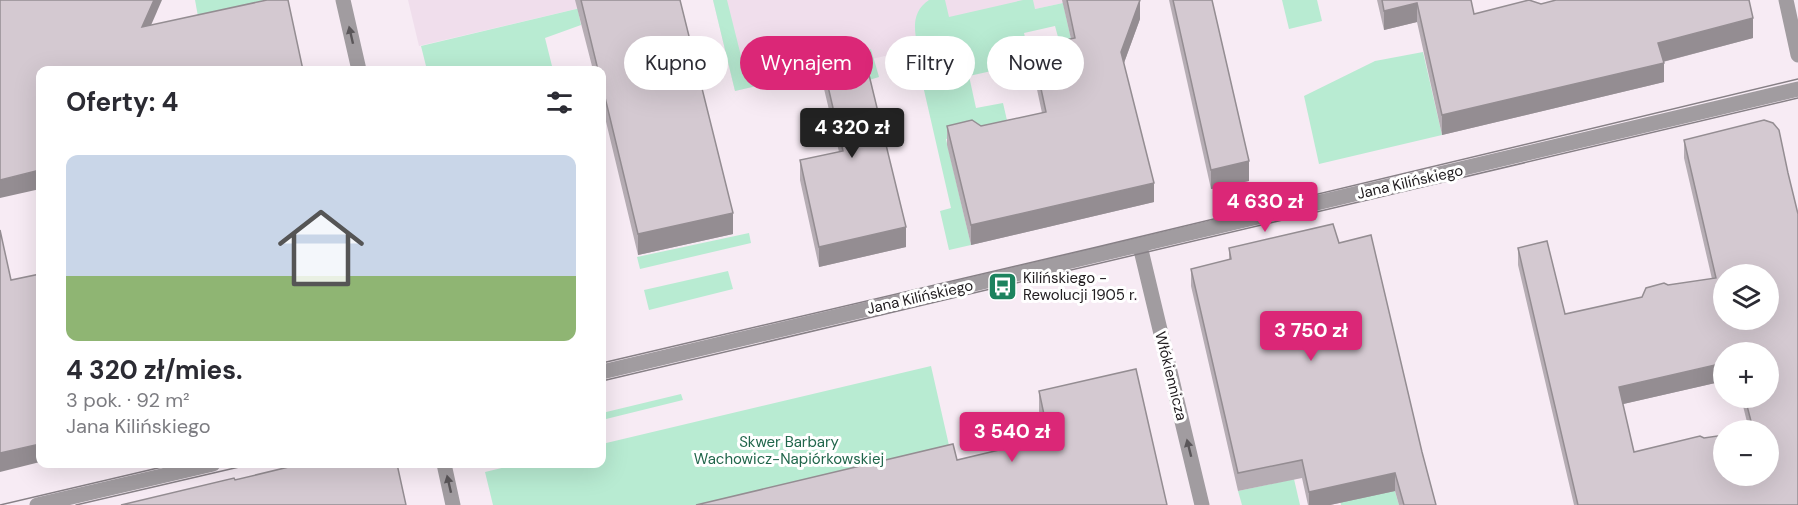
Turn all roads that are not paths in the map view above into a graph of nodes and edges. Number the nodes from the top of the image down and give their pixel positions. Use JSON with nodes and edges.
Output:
{"nodes":[{"id":1,"x":343,"y":0,"type":"edge"},
{"id":2,"x":1786,"y":0,"type":"edge"},
{"id":3,"x":1798,"y":55,"type":"edge"},
{"id":4,"x":358,"y":66,"type":"edge"},
{"id":5,"x":1798,"y":89,"type":"edge"},
{"id":6,"x":1140,"y":246,"type":"junction"},
{"id":7,"x":606,"y":371,"type":"edge"},
{"id":8,"x":196,"y":468,"type":"edge"},
{"id":9,"x":445,"y":468,"type":"edge"},
{"id":10,"x":37,"y":505,"type":"edge"},
{"id":11,"x":453,"y":505,"type":"edge"},
{"id":12,"x":1202,"y":505,"type":"edge"}],
"edges":[{"from":4,"to":1,"type":"street","one_way":true},
{"from":2,"to":3,"type":"street"},
{"from":5,"to":6,"type":"street","name":"Jana Kilińskiego"},
{"from":6,"to":7,"type":"street","name":"Jana Kilińskiego"},
{"from":12,"to":6,"type":"street","name":"Włókiennicza","one_way":true},
{"from":8,"to":10,"type":"street"},
{"from":11,"to":9,"type":"street","one_way":true}]}
